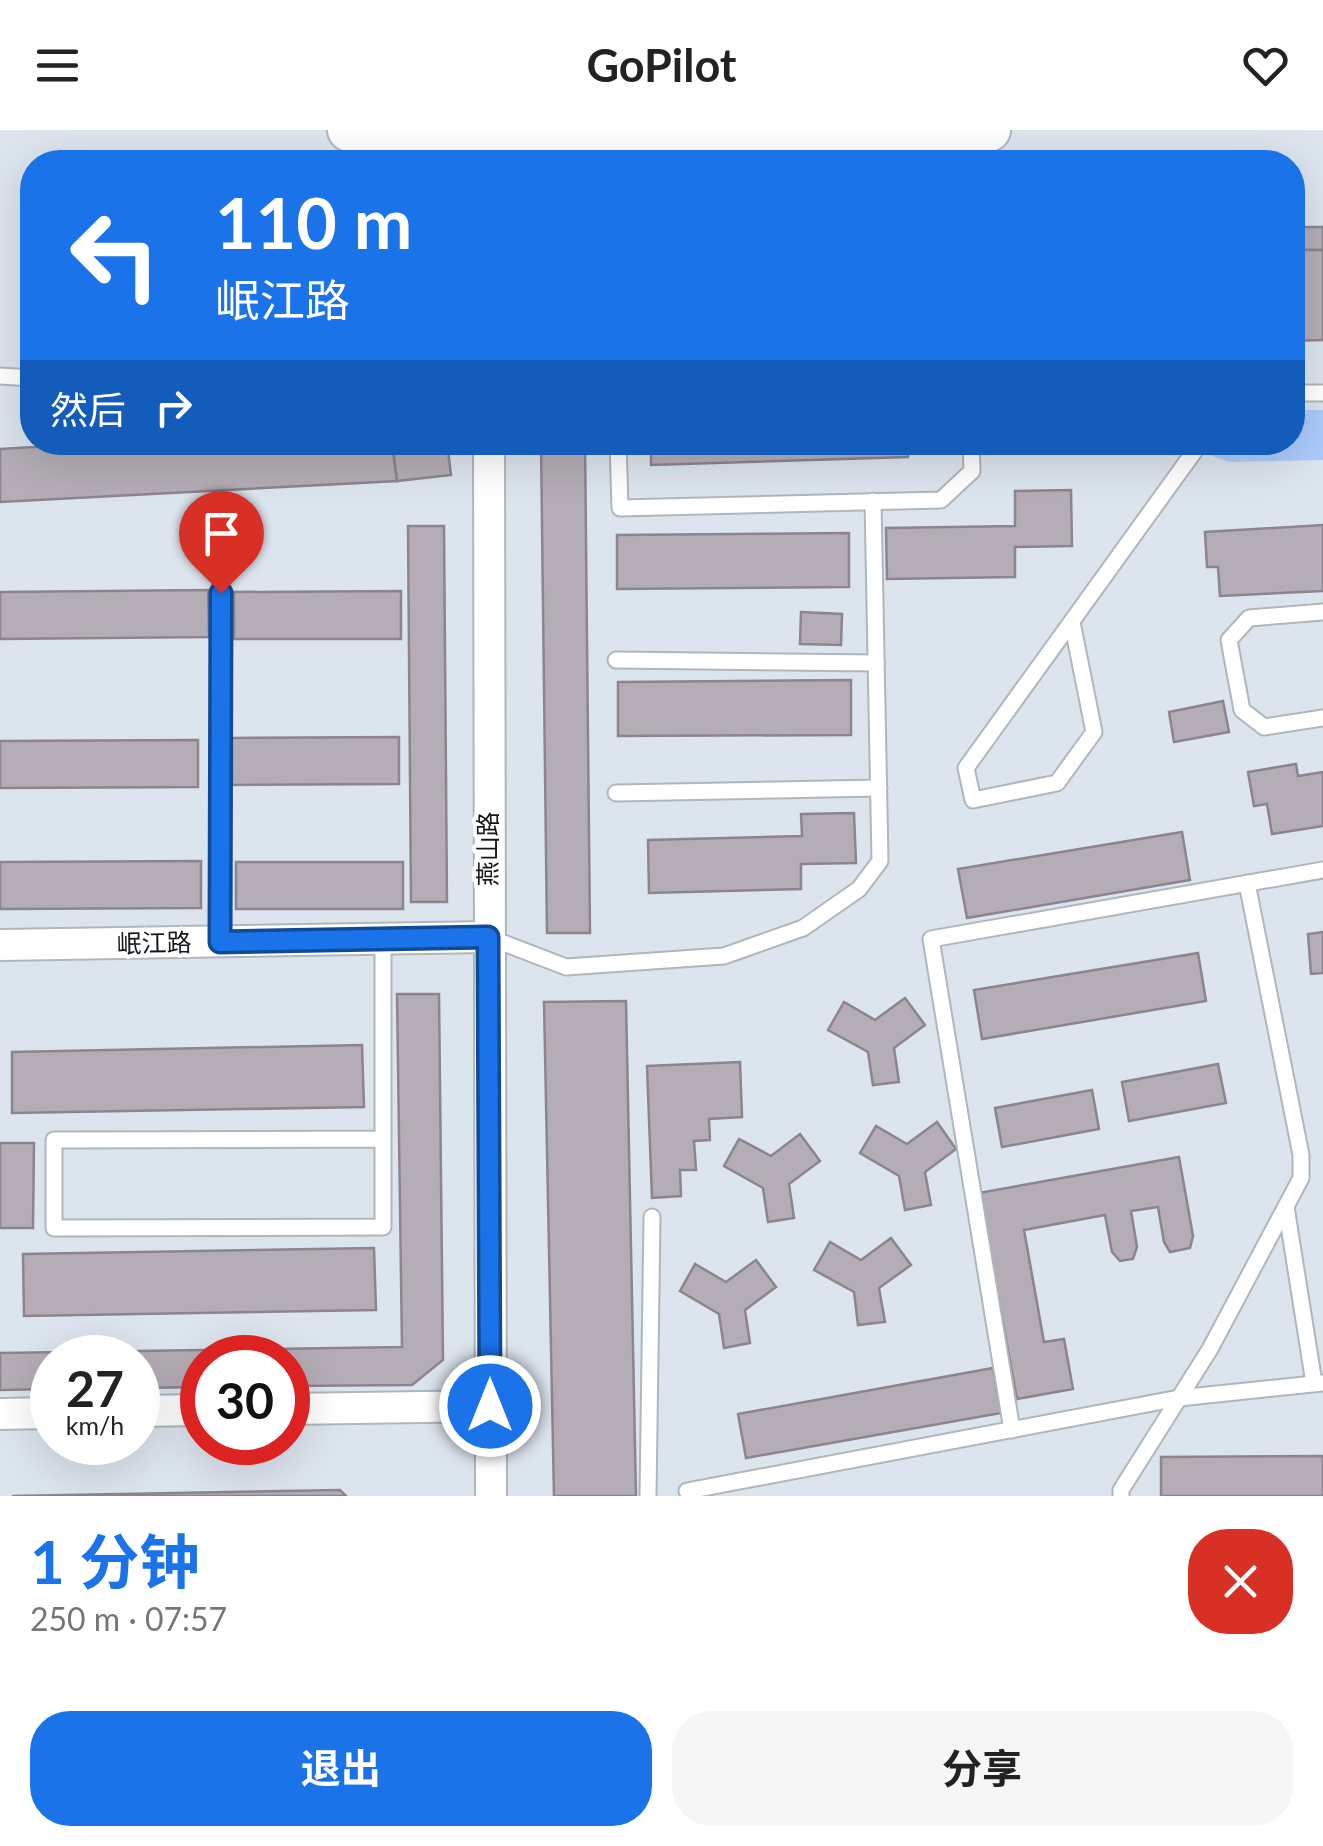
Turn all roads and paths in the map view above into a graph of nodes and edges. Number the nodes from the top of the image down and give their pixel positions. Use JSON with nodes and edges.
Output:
{"nodes":[{"id":1,"x":349,"y":130,"type":"edge"},
{"id":2,"x":989,"y":130,"type":"edge"},
{"id":3,"x":490,"y":145,"type":"edge"},
{"id":4,"x":489,"y":455,"type":"edge"},
{"id":5,"x":618,"y":455,"type":"edge"},
{"id":6,"x":971,"y":455,"type":"edge"},
{"id":7,"x":1192,"y":455,"type":"edge"},
{"id":8,"x":873,"y":502,"type":"junction"},
{"id":9,"x":221,"y":554,"type":"dead end"},
{"id":10,"x":1323,"y":612,"type":"edge"},
{"id":11,"x":1072,"y":622,"type":"junction"},
{"id":12,"x":616,"y":660,"type":"dead end"},
{"id":13,"x":876,"y":663,"type":"junction"},
{"id":14,"x":1323,"y":718,"type":"edge"},
{"id":15,"x":878,"y":788,"type":"junction"},
{"id":16,"x":616,"y":793,"type":"dead end"},
{"id":17,"x":1323,"y":870,"type":"edge"},
{"id":18,"x":1247,"y":883,"type":"junction"},
{"id":19,"x":488,"y":937,"type":"junction"},
{"id":20,"x":383,"y":939,"type":"junction"},
{"id":21,"x":220,"y":942,"type":"junction"},
{"id":22,"x":0,"y":945,"type":"edge"},
{"id":23,"x":383,"y":1139,"type":"junction"},
{"id":24,"x":1286,"y":1207,"type":"junction"},
{"id":25,"x":652,"y":1217,"type":"dead end"},
{"id":26,"x":1319,"y":1383,"type":"edge"},
{"id":27,"x":1179,"y":1398,"type":"junction"},
{"id":28,"x":490,"y":1406,"type":"junction"},
{"id":29,"x":310,"y":1409,"type":"edge"},
{"id":30,"x":30,"y":1413,"type":"edge"},
{"id":31,"x":0,"y":1414,"type":"edge"},
{"id":32,"x":1012,"y":1430,"type":"junction"},
{"id":33,"x":686,"y":1491,"type":"dead end"},
{"id":34,"x":491,"y":1496,"type":"edge"},
{"id":35,"x":648,"y":1496,"type":"edge"},
{"id":36,"x":1122,"y":1496,"type":"edge"}],
"edges":[{"from":1,"to":3,"type":"street"},
{"from":2,"to":3,"type":"street"},
{"from":4,"to":19,"type":"street","name":"燕山路"},
{"from":5,"to":8,"type":"lane"},
{"from":6,"to":8,"type":"lane"},
{"from":7,"to":11,"type":"lane"},
{"from":8,"to":13,"type":"lane"},
{"from":9,"to":21,"type":"lane"},
{"from":10,"to":14,"type":"lane"},
{"from":11,"to":11,"type":"lane"},
{"from":12,"to":13,"type":"lane"},
{"from":13,"to":15,"type":"lane"},
{"from":15,"to":16,"type":"lane"},
{"from":15,"to":19,"type":"lane"},
{"from":17,"to":18,"type":"lane"},
{"from":18,"to":24,"type":"lane"},
{"from":18,"to":32,"type":"lane"},
{"from":19,"to":20,"type":"street","name":"岷江路"},
{"from":19,"to":28,"type":"street","name":"燕山路"},
{"from":20,"to":21,"type":"street","name":"岷江路"},
{"from":20,"to":23,"type":"lane"},
{"from":21,"to":22,"type":"street","name":"岷江路"},
{"from":23,"to":23,"type":"lane"},
{"from":24,"to":26,"type":"lane"},
{"from":24,"to":27,"type":"lane"},
{"from":25,"to":35,"type":"lane"},
{"from":26,"to":27,"type":"lane"},
{"from":27,"to":32,"type":"lane"},
{"from":27,"to":36,"type":"lane"},
{"from":28,"to":29,"type":"street"},
{"from":28,"to":34,"type":"street","name":"燕山路"},
{"from":30,"to":31,"type":"street"},
{"from":32,"to":33,"type":"lane"}]}
